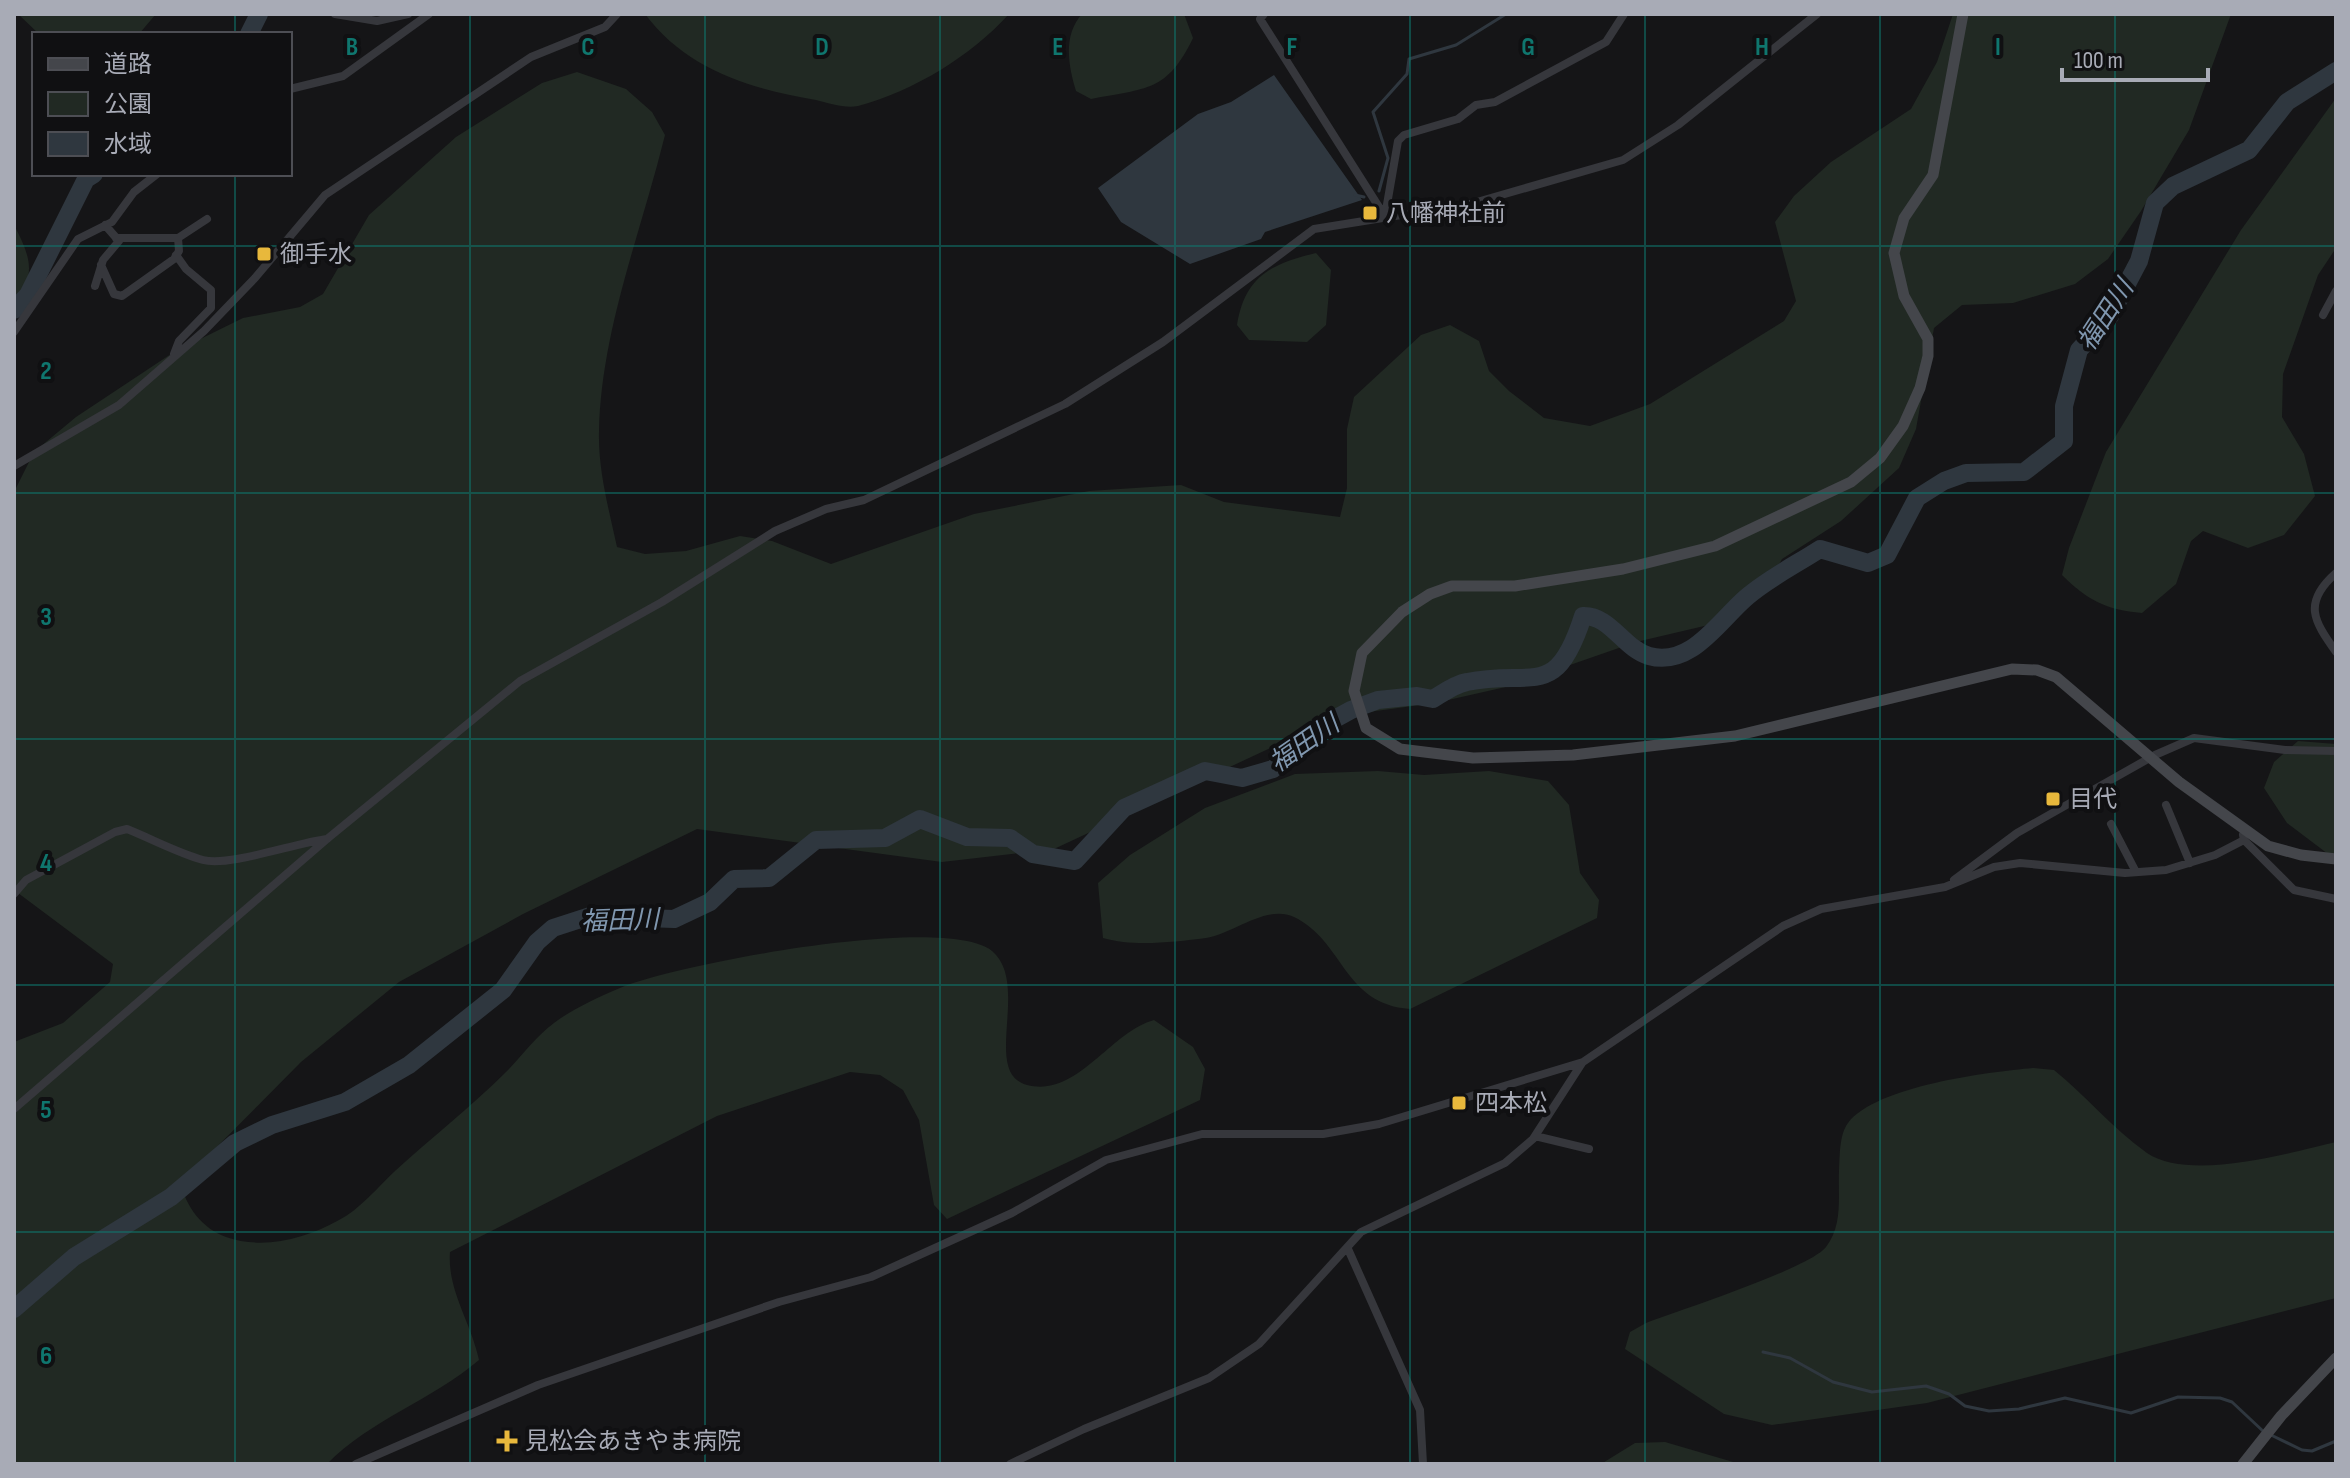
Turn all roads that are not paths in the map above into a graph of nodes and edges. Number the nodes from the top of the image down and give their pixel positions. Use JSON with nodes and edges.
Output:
{"nodes":[{"id":1,"x":335,"y":14,"type":"edge"},
{"id":2,"x":408,"y":14,"type":"edge"},
{"id":3,"x":429,"y":14,"type":"edge"},
{"id":4,"x":617,"y":14,"type":"edge"},
{"id":5,"x":1264,"y":14,"type":"edge"},
{"id":6,"x":1624,"y":14,"type":"edge"},
{"id":7,"x":1817,"y":14,"type":"edge"},
{"id":8,"x":1963,"y":14,"type":"edge"},
{"id":9,"x":292,"y":89,"type":"edge"},
{"id":10,"x":154,"y":176,"type":"edge"},
{"id":11,"x":1385,"y":216,"type":"junction"},
{"id":12,"x":207,"y":219,"type":"dead end"},
{"id":13,"x":105,"y":225,"type":"junction"},
{"id":14,"x":116,"y":238,"type":"junction"},
{"id":15,"x":178,"y":238,"type":"junction"},
{"id":16,"x":176,"y":255,"type":"junction"},
{"id":17,"x":101,"y":265,"type":"junction"},
{"id":18,"x":95,"y":286,"type":"dead end"},
{"id":19,"x":2336,"y":291,"type":"edge"},
{"id":20,"x":2323,"y":315,"type":"dead end"},
{"id":21,"x":14,"y":332,"type":"edge"},
{"id":22,"x":172,"y":359,"type":"junction"},
{"id":23,"x":14,"y":466,"type":"edge"},
{"id":24,"x":2336,"y":573,"type":"edge"},
{"id":25,"x":2336,"y":652,"type":"edge"},
{"id":26,"x":2336,"y":751,"type":"edge"},
{"id":27,"x":2153,"y":759,"type":"junction"},
{"id":28,"x":2166,"y":805,"type":"dead end"},
{"id":29,"x":2111,"y":824,"type":"dead end"},
{"id":30,"x":2243,"y":826,"type":"junction"},
{"id":31,"x":327,"y":839,"type":"junction"},
{"id":32,"x":2244,"y":840,"type":"junction"},
{"id":33,"x":2336,"y":859,"type":"edge"},
{"id":34,"x":2190,"y":863,"type":"junction"},
{"id":35,"x":2136,"y":872,"type":"junction"},
{"id":36,"x":1945,"y":887,"type":"junction"},
{"id":37,"x":14,"y":894,"type":"edge"},
{"id":38,"x":2336,"y":899,"type":"edge"},
{"id":39,"x":1583,"y":1062,"type":"junction"},
{"id":40,"x":14,"y":1109,"type":"edge"},
{"id":41,"x":1535,"y":1136,"type":"junction"},
{"id":42,"x":1589,"y":1149,"type":"dead end"},
{"id":43,"x":1348,"y":1249,"type":"junction"},
{"id":44,"x":2336,"y":1358,"type":"edge"},
{"id":45,"x":356,"y":1464,"type":"edge"},
{"id":46,"x":1010,"y":1464,"type":"edge"},
{"id":47,"x":1423,"y":1464,"type":"edge"},
{"id":48,"x":2243,"y":1464,"type":"edge"}],
"edges":[{"from":1,"to":2,"type":"street"},
{"from":3,"to":9,"type":"street"},
{"from":4,"to":22,"type":"street"},
{"from":5,"to":11,"type":"street"},
{"from":6,"to":11,"type":"street"},
{"from":7,"to":11,"type":"street"},
{"from":8,"to":27,"type":"street"},
{"from":10,"to":13,"type":"street"},
{"from":11,"to":31,"type":"street"},
{"from":12,"to":15,"type":"street"},
{"from":13,"to":14,"type":"street"},
{"from":13,"to":21,"type":"street"},
{"from":14,"to":15,"type":"street"},
{"from":14,"to":17,"type":"street"},
{"from":15,"to":16,"type":"street"},
{"from":16,"to":17,"type":"street"},
{"from":16,"to":22,"type":"street"},
{"from":17,"to":18,"type":"street"},
{"from":19,"to":20,"type":"street"},
{"from":22,"to":23,"type":"street"},
{"from":24,"to":25,"type":"street"},
{"from":26,"to":27,"type":"street"},
{"from":27,"to":30,"type":"street"},
{"from":27,"to":36,"type":"street"},
{"from":28,"to":34,"type":"street"},
{"from":29,"to":35,"type":"street"},
{"from":30,"to":32,"type":"street"},
{"from":30,"to":33,"type":"street"},
{"from":31,"to":37,"type":"street"},
{"from":31,"to":40,"type":"street"},
{"from":32,"to":34,"type":"street"},
{"from":32,"to":38,"type":"street"},
{"from":34,"to":35,"type":"street"},
{"from":35,"to":36,"type":"street"},
{"from":36,"to":39,"type":"street"},
{"from":39,"to":41,"type":"street"},
{"from":39,"to":45,"type":"street"},
{"from":41,"to":42,"type":"street"},
{"from":41,"to":43,"type":"street"},
{"from":43,"to":46,"type":"street"},
{"from":43,"to":47,"type":"street"},
{"from":44,"to":48,"type":"street"}]}
